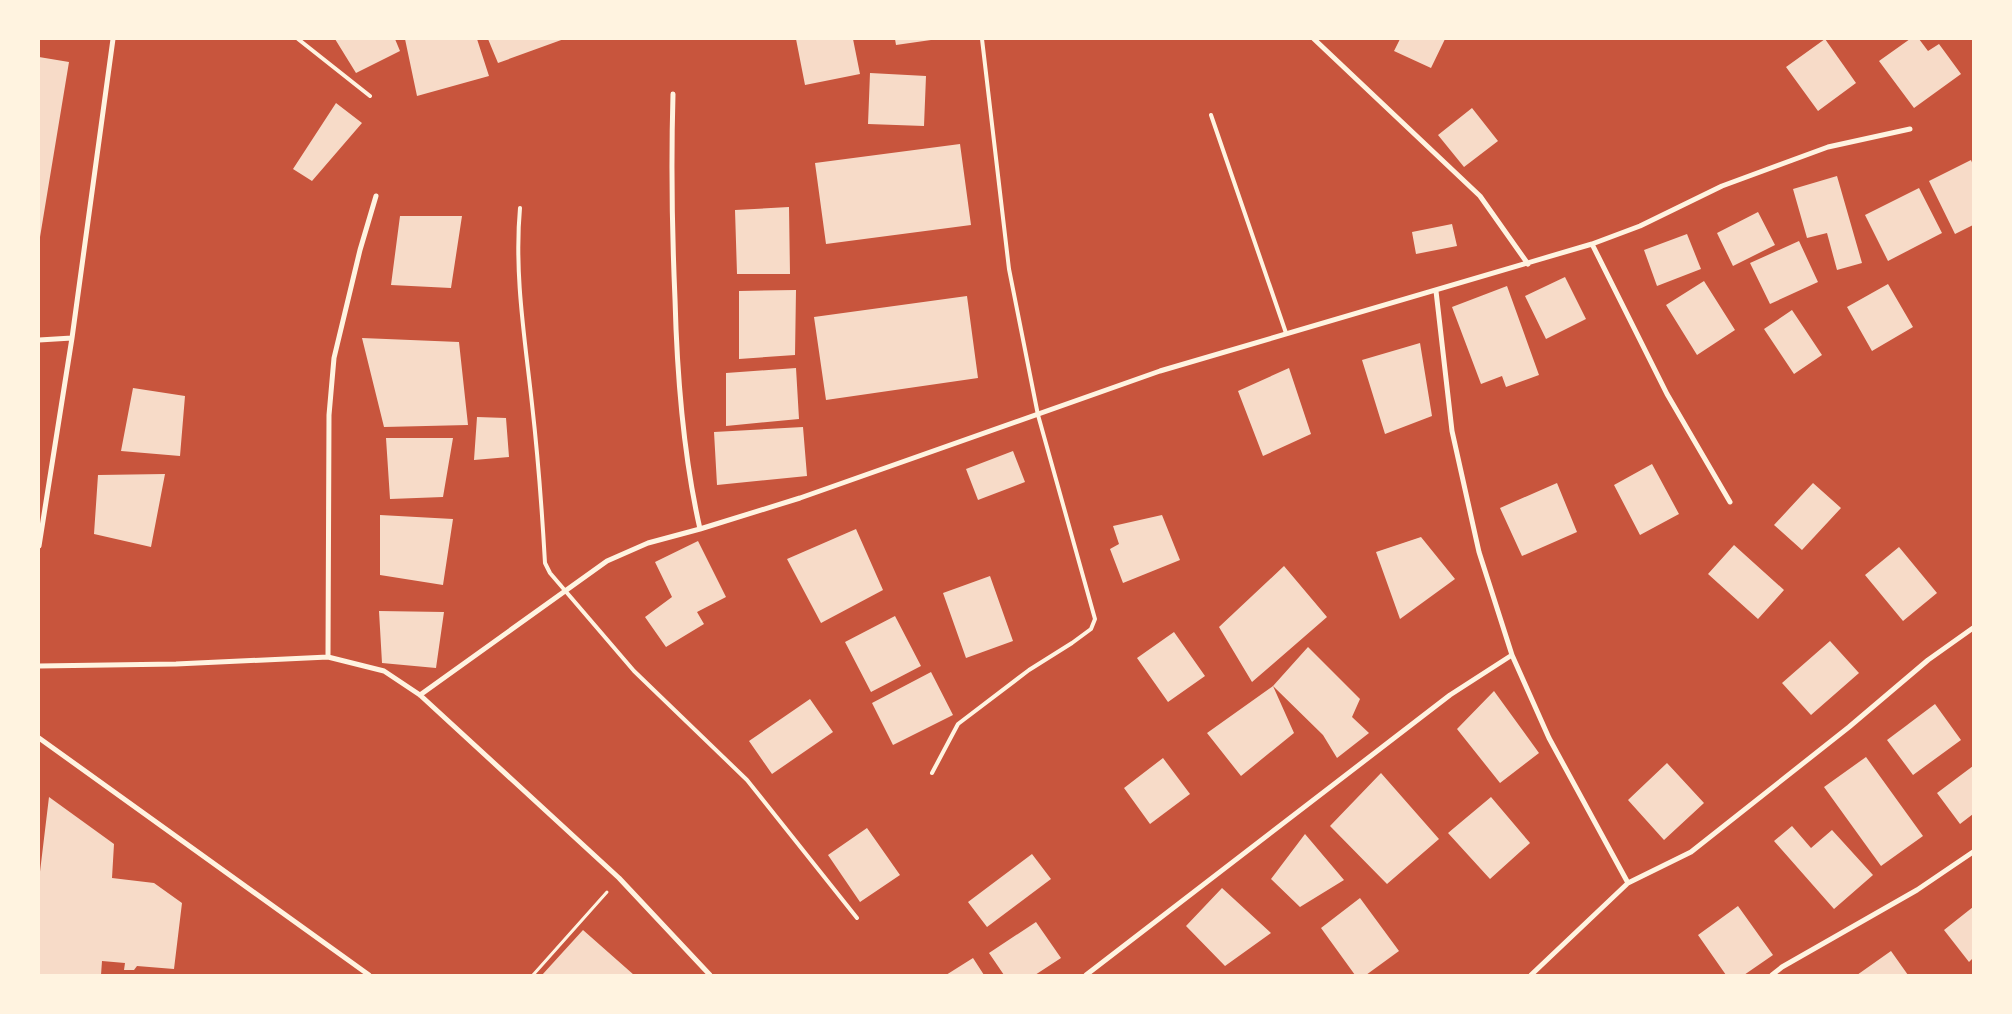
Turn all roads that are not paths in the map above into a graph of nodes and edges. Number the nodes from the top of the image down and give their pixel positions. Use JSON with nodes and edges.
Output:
{"nodes":[{"id":1,"x":112,"y":39,"type":"edge"},
{"id":2,"x":298,"y":39,"type":"edge"},
{"id":3,"x":982,"y":39,"type":"edge"},
{"id":4,"x":1314,"y":39,"type":"edge"},
{"id":5,"x":673,"y":94,"type":"dead end"},
{"id":6,"x":370,"y":96,"type":"dead end"},
{"id":7,"x":1211,"y":115,"type":"dead end"},
{"id":8,"x":1910,"y":129,"type":"dead end"},
{"id":9,"x":376,"y":196,"type":"dead end"},
{"id":10,"x":520,"y":208,"type":"dead end"},
{"id":11,"x":1592,"y":244,"type":"junction"},
{"id":12,"x":1528,"y":264,"type":"junction"},
{"id":13,"x":1436,"y":291,"type":"junction"},
{"id":14,"x":1286,"y":333,"type":"junction"},
{"id":15,"x":72,"y":338,"type":"junction"},
{"id":16,"x":39,"y":340,"type":"edge"},
{"id":17,"x":1038,"y":415,"type":"junction"},
{"id":18,"x":1730,"y":502,"type":"dead end"},
{"id":19,"x":700,"y":530,"type":"junction"},
{"id":20,"x":39,"y":546,"type":"edge"},
{"id":21,"x":566,"y":592,"type":"junction"},
{"id":22,"x":1973,"y":628,"type":"edge"},
{"id":23,"x":1512,"y":655,"type":"junction"},
{"id":24,"x":328,"y":657,"type":"junction"},
{"id":25,"x":39,"y":666,"type":"edge"},
{"id":26,"x":420,"y":695,"type":"junction"},
{"id":27,"x":39,"y":738,"type":"edge"},
{"id":28,"x":932,"y":773,"type":"dead end"},
{"id":29,"x":1973,"y":852,"type":"edge"},
{"id":30,"x":1628,"y":883,"type":"junction"},
{"id":31,"x":857,"y":918,"type":"dead end"},
{"id":32,"x":369,"y":975,"type":"edge"},
{"id":33,"x":710,"y":975,"type":"edge"},
{"id":34,"x":1086,"y":975,"type":"edge"},
{"id":35,"x":1531,"y":975,"type":"edge"},
{"id":36,"x":1772,"y":975,"type":"edge"}],
"edges":[{"from":1,"to":15,"type":"street"},
{"from":2,"to":6,"type":"lane"},
{"from":3,"to":17,"type":"lane"},
{"from":4,"to":12,"type":"street"},
{"from":5,"to":19,"type":"street"},
{"from":7,"to":14,"type":"lane"},
{"from":8,"to":11,"type":"street"},
{"from":9,"to":24,"type":"street"},
{"from":10,"to":21,"type":"lane"},
{"from":11,"to":12,"type":"street"},
{"from":11,"to":18,"type":"street"},
{"from":12,"to":13,"type":"street"},
{"from":13,"to":14,"type":"street"},
{"from":13,"to":23,"type":"street"},
{"from":14,"to":17,"type":"street"},
{"from":15,"to":16,"type":"street"},
{"from":15,"to":20,"type":"street"},
{"from":17,"to":19,"type":"street"},
{"from":17,"to":28,"type":"lane"},
{"from":19,"to":21,"type":"street"},
{"from":21,"to":26,"type":"street"},
{"from":21,"to":31,"type":"lane"},
{"from":22,"to":30,"type":"street"},
{"from":23,"to":30,"type":"street"},
{"from":23,"to":34,"type":"street"},
{"from":24,"to":25,"type":"street"},
{"from":24,"to":26,"type":"street"},
{"from":26,"to":33,"type":"street"},
{"from":27,"to":32,"type":"street"},
{"from":29,"to":36,"type":"street"},
{"from":30,"to":35,"type":"street"}]}
